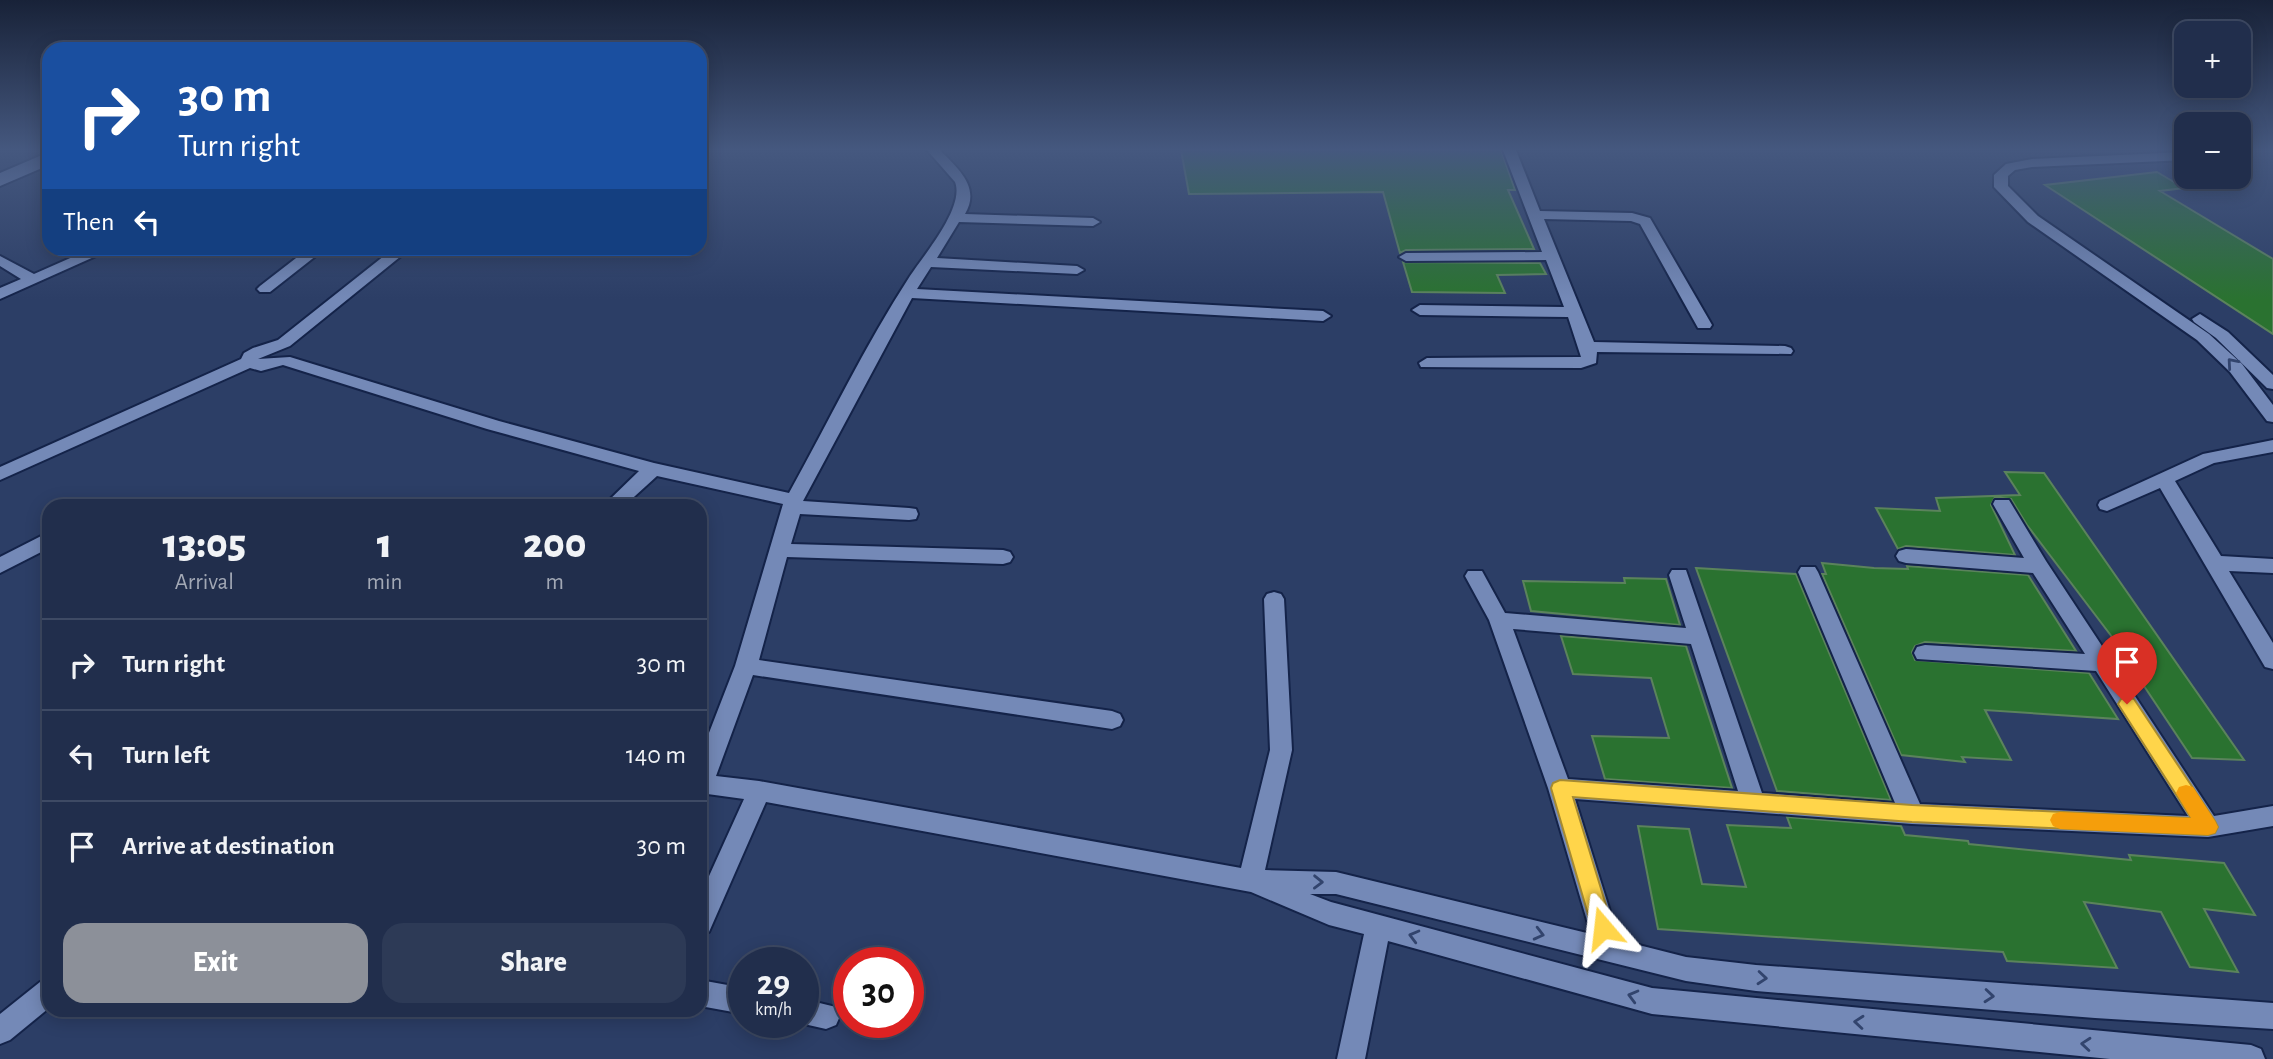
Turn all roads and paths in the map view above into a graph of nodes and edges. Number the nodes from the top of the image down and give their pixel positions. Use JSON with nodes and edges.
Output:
{"nodes":[{"id":1,"x":963,"y":199,"type":"edge"},
{"id":2,"x":1528,"y":199,"type":"edge"},
{"id":3,"x":2013,"y":199,"type":"edge"},
{"id":4,"x":2020,"y":199,"type":"edge"},
{"id":5,"x":1534,"y":215,"type":"junction"},
{"id":6,"x":955,"y":218,"type":"junction"},
{"id":7,"x":1093,"y":222,"type":"dead end"},
{"id":8,"x":88,"y":256,"type":"edge"},
{"id":9,"x":308,"y":256,"type":"edge"},
{"id":10,"x":395,"y":256,"type":"edge"},
{"id":11,"x":1549,"y":256,"type":"junction"},
{"id":12,"x":1406,"y":257,"type":"dead end"},
{"id":13,"x":0,"y":260,"type":"edge"},
{"id":14,"x":927,"y":262,"type":"junction"},
{"id":15,"x":1077,"y":270,"type":"dead end"},
{"id":16,"x":33,"y":280,"type":"junction"},
{"id":17,"x":265,"y":289,"type":"dead end"},
{"id":18,"x":907,"y":293,"type":"junction"},
{"id":19,"x":0,"y":294,"type":"edge"},
{"id":20,"x":1420,"y":310,"type":"dead end"},
{"id":21,"x":1573,"y":312,"type":"junction"},
{"id":22,"x":1323,"y":316,"type":"dead end"},
{"id":23,"x":1704,"y":325,"type":"dead end"},
{"id":24,"x":1588,"y":348,"type":"junction"},
{"id":25,"x":1786,"y":351,"type":"dead end"},
{"id":26,"x":284,"y":352,"type":"junction"},
{"id":27,"x":1427,"y":363,"type":"dead end"},
{"id":28,"x":2273,"y":384,"type":"edge"},
{"id":29,"x":2273,"y":417,"type":"edge"},
{"id":30,"x":2273,"y":446,"type":"edge"},
{"id":31,"x":653,"y":470,"type":"junction"},
{"id":32,"x":0,"y":474,"type":"edge"},
{"id":33,"x":2164,"y":478,"type":"junction"},
{"id":34,"x":620,"y":499,"type":"edge"},
{"id":35,"x":793,"y":504,"type":"junction"},
{"id":36,"x":2002,"y":504,"type":"dead end"},
{"id":37,"x":2107,"y":505,"type":"dead end"},
{"id":38,"x":909,"y":514,"type":"dead end"},
{"id":39,"x":42,"y":543,"type":"edge"},
{"id":40,"x":779,"y":550,"type":"junction"},
{"id":41,"x":1906,"y":556,"type":"dead end"},
{"id":42,"x":1003,"y":557,"type":"dead end"},
{"id":43,"x":2215,"y":563,"type":"junction"},
{"id":44,"x":0,"y":566,"type":"edge"},
{"id":45,"x":2039,"y":566,"type":"junction"},
{"id":46,"x":2273,"y":566,"type":"edge"},
{"id":47,"x":1808,"y":572,"type":"dead end"},
{"id":48,"x":1679,"y":575,"type":"dead end"},
{"id":49,"x":1475,"y":576,"type":"dead end"},
{"id":50,"x":1274,"y":599,"type":"dead end"},
{"id":51,"x":1499,"y":620,"type":"junction"},
{"id":52,"x":1698,"y":637,"type":"junction"},
{"id":53,"x":1925,"y":653,"type":"dead end"},
{"id":54,"x":2273,"y":661,"type":"edge"},
{"id":55,"x":2101,"y":663,"type":"junction"},
{"id":56,"x":746,"y":666,"type":"junction"},
{"id":57,"x":1112,"y":720,"type":"dead end"},
{"id":58,"x":707,"y":768,"type":"edge"},
{"id":59,"x":707,"y":785,"type":"edge"},
{"id":60,"x":1560,"y":788,"type":"junction"},
{"id":61,"x":759,"y":790,"type":"junction"},
{"id":62,"x":1754,"y":803,"type":"junction"},
{"id":63,"x":1912,"y":814,"type":"junction"},
{"id":64,"x":2273,"y":816,"type":"edge"},
{"id":65,"x":2208,"y":827,"type":"junction"},
{"id":66,"x":1250,"y":881,"type":"junction"},
{"id":67,"x":707,"y":908,"type":"edge"},
{"id":68,"x":1378,"y":927,"type":"junction"},
{"id":69,"x":1610,"y":952,"type":"junction"},
{"id":70,"x":707,"y":994,"type":"edge"},
{"id":71,"x":42,"y":997,"type":"edge"},
{"id":72,"x":728,"y":998,"type":"edge"},
{"id":73,"x":2273,"y":1016,"type":"edge"},
{"id":74,"x":0,"y":1031,"type":"edge"},
{"id":75,"x":1352,"y":1059,"type":"edge"},
{"id":76,"x":2251,"y":1059,"type":"edge"}],
"edges":[{"from":1,"to":6,"type":"street"},
{"from":2,"to":5,"type":"street"},
{"from":29,"to":3,"type":"street","one_way":true},
{"from":4,"to":28,"type":"street"},
{"from":5,"to":11,"type":"street"},
{"from":5,"to":23,"type":"street"},
{"from":6,"to":7,"type":"street"},
{"from":6,"to":14,"type":"street"},
{"from":8,"to":16,"type":"street"},
{"from":9,"to":17,"type":"street"},
{"from":10,"to":26,"type":"street"},
{"from":11,"to":12,"type":"street"},
{"from":11,"to":21,"type":"street"},
{"from":13,"to":16,"type":"street"},
{"from":14,"to":15,"type":"street"},
{"from":14,"to":18,"type":"street"},
{"from":16,"to":19,"type":"street"},
{"from":18,"to":22,"type":"street"},
{"from":18,"to":35,"type":"street"},
{"from":20,"to":21,"type":"street"},
{"from":21,"to":24,"type":"street"},
{"from":24,"to":25,"type":"street"},
{"from":24,"to":27,"type":"street"},
{"from":26,"to":31,"type":"street"},
{"from":26,"to":32,"type":"street"},
{"from":30,"to":33,"type":"street"},
{"from":31,"to":34,"type":"street"},
{"from":31,"to":35,"type":"street"},
{"from":33,"to":37,"type":"street"},
{"from":33,"to":43,"type":"street"},
{"from":35,"to":38,"type":"street"},
{"from":35,"to":40,"type":"street"},
{"from":36,"to":45,"type":"street"},
{"from":39,"to":44,"type":"street"},
{"from":40,"to":42,"type":"street"},
{"from":40,"to":56,"type":"street"},
{"from":41,"to":45,"type":"street"},
{"from":43,"to":46,"type":"street"},
{"from":43,"to":54,"type":"street"},
{"from":45,"to":55,"type":"street"},
{"from":47,"to":63,"type":"street"},
{"from":48,"to":52,"type":"street"},
{"from":49,"to":51,"type":"street"},
{"from":50,"to":66,"type":"street"},
{"from":51,"to":52,"type":"street"},
{"from":51,"to":60,"type":"street"},
{"from":52,"to":62,"type":"street"},
{"from":53,"to":55,"type":"street"},
{"from":55,"to":65,"type":"street"},
{"from":56,"to":57,"type":"street"},
{"from":56,"to":58,"type":"street"},
{"from":59,"to":61,"type":"street"},
{"from":60,"to":62,"type":"street"},
{"from":60,"to":69,"type":"street"},
{"from":61,"to":66,"type":"street"},
{"from":61,"to":67,"type":"street"},
{"from":62,"to":63,"type":"street"},
{"from":63,"to":65,"type":"street"},
{"from":64,"to":65,"type":"street"},
{"from":66,"to":68,"type":"street"},
{"from":66,"to":69,"type":"street","one_way":true},
{"from":68,"to":75,"type":"street"},
{"from":76,"to":68,"type":"street","one_way":true},
{"from":69,"to":73,"type":"street","one_way":true},
{"from":70,"to":72,"type":"street"},
{"from":71,"to":74,"type":"street"}]}
